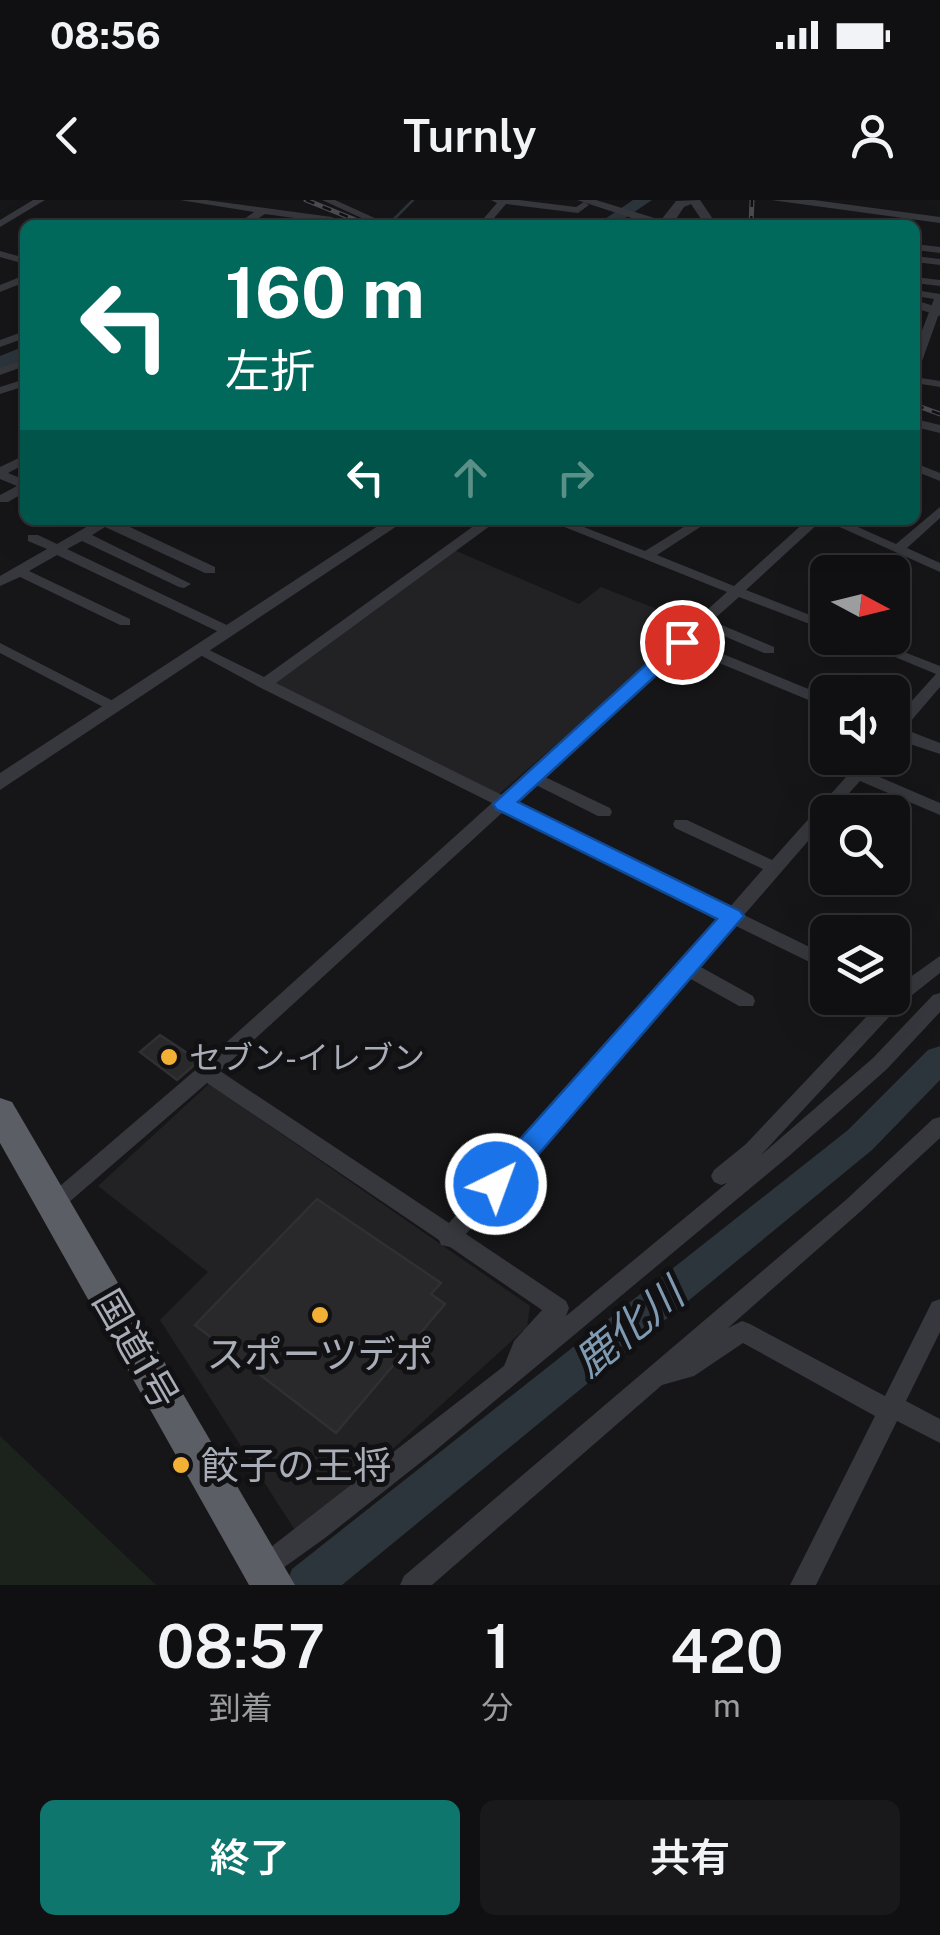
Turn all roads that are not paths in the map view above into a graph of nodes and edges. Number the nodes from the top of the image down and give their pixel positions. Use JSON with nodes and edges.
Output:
{"nodes":[{"id":1,"x":40,"y":200,"type":"edge"},
{"id":2,"x":184,"y":200,"type":"edge"},
{"id":3,"x":323,"y":200,"type":"edge"},
{"id":4,"x":496,"y":200,"type":"edge"},
{"id":5,"x":504,"y":200,"type":"edge"},
{"id":6,"x":693,"y":200,"type":"edge"},
{"id":7,"x":776,"y":200,"type":"edge"},
{"id":8,"x":583,"y":202,"type":"edge"},
{"id":9,"x":813,"y":206,"type":"edge"},
{"id":10,"x":264,"y":210,"type":"junction"},
{"id":11,"x":300,"y":219,"type":"edge"},
{"id":12,"x":249,"y":220,"type":"edge"},
{"id":13,"x":373,"y":220,"type":"edge"},
{"id":14,"x":487,"y":220,"type":"edge"},
{"id":15,"x":649,"y":220,"type":"edge"},
{"id":16,"x":669,"y":220,"type":"edge"},
{"id":17,"x":940,"y":220,"type":"edge"},
{"id":18,"x":0,"y":224,"type":"edge"},
{"id":19,"x":920,"y":295,"type":"edge"},
{"id":20,"x":938,"y":306,"type":"edge"},
{"id":21,"x":920,"y":339,"type":"edge"},
{"id":22,"x":20,"y":489,"type":"edge"},
{"id":23,"x":3,"y":499,"type":"dead end"},
{"id":24,"x":940,"y":511,"type":"edge"},
{"id":25,"x":93,"y":525,"type":"edge"},
{"id":26,"x":110,"y":525,"type":"edge"},
{"id":27,"x":390,"y":525,"type":"edge"},
{"id":28,"x":484,"y":525,"type":"edge"},
{"id":29,"x":567,"y":525,"type":"edge"},
{"id":30,"x":696,"y":525,"type":"edge"},
{"id":31,"x":809,"y":525,"type":"edge"},
{"id":32,"x":843,"y":525,"type":"edge"},
{"id":33,"x":77,"y":533,"type":"junction"},
{"id":34,"x":33,"y":538,"type":"dead end"},
{"id":35,"x":898,"y":549,"type":"junction"},
{"id":36,"x":57,"y":550,"type":"junction"},
{"id":37,"x":646,"y":556,"type":"junction"},
{"id":38,"x":18,"y":567,"type":"junction"},
{"id":39,"x":940,"y":568,"type":"edge"},
{"id":40,"x":210,"y":570,"type":"dead end"},
{"id":41,"x":0,"y":573,"type":"edge"},
{"id":42,"x":162,"y":573,"type":"junction"},
{"id":43,"x":0,"y":582,"type":"edge"},
{"id":44,"x":184,"y":584,"type":"dead end"},
{"id":45,"x":138,"y":588,"type":"junction"},
{"id":46,"x":737,"y":592,"type":"junction"},
{"id":47,"x":810,"y":619,"type":"edge"},
{"id":48,"x":125,"y":622,"type":"dead end"},
{"id":49,"x":703,"y":622,"type":"junction"},
{"id":50,"x":228,"y":630,"type":"junction"},
{"id":51,"x":682,"y":642,"type":"junction"},
{"id":52,"x":0,"y":648,"type":"edge"},
{"id":53,"x":198,"y":650,"type":"junction"},
{"id":54,"x":770,"y":650,"type":"dead end"},
{"id":55,"x":896,"y":655,"type":"edge"},
{"id":56,"x":940,"y":674,"type":"edge"},
{"id":57,"x":264,"y":684,"type":"junction"},
{"id":58,"x":810,"y":695,"type":"edge"},
{"id":59,"x":934,"y":695,"type":"edge"},
{"id":60,"x":114,"y":707,"type":"junction"},
{"id":61,"x":910,"y":716,"type":"edge"},
{"id":62,"x":910,"y":738,"type":"edge"},
{"id":63,"x":940,"y":750,"type":"edge"},
{"id":64,"x":855,"y":775,"type":"edge"},
{"id":65,"x":862,"y":775,"type":"edge"},
{"id":66,"x":532,"y":777,"type":"junction"},
{"id":67,"x":0,"y":783,"type":"edge"},
{"id":68,"x":504,"y":803,"type":"junction"},
{"id":69,"x":940,"y":809,"type":"edge"},
{"id":70,"x":604,"y":812,"type":"dead end"},
{"id":71,"x":681,"y":824,"type":"dead end"},
{"id":72,"x":774,"y":868,"type":"junction"},
{"id":73,"x":732,"y":916,"type":"junction"},
{"id":74,"x":810,"y":955,"type":"edge"},
{"id":75,"x":940,"y":963,"type":"edge"},
{"id":76,"x":688,"y":969,"type":"junction"},
{"id":77,"x":910,"y":985,"type":"edge"},
{"id":78,"x":746,"y":1000,"type":"dead end"},
{"id":79,"x":940,"y":1000,"type":"edge"},
{"id":80,"x":877,"y":1015,"type":"edge"},
{"id":81,"x":206,"y":1072,"type":"junction"},
{"id":82,"x":0,"y":1112,"type":"edge"},
{"id":83,"x":940,"y":1125,"type":"edge"},
{"id":84,"x":721,"y":1176,"type":"dead end"},
{"id":85,"x":53,"y":1204,"type":"junction"},
{"id":86,"x":449,"y":1238,"type":"junction"},
{"id":87,"x":940,"y":1309,"type":"edge"},
{"id":88,"x":512,"y":1375,"type":"junction"},
{"id":89,"x":654,"y":1375,"type":"junction"},
{"id":90,"x":891,"y":1408,"type":"junction"},
{"id":91,"x":940,"y":1432,"type":"edge"},
{"id":92,"x":268,"y":1578,"type":"edge"},
{"id":93,"x":413,"y":1585,"type":"edge"},
{"id":94,"x":803,"y":1585,"type":"edge"}],
"edges":[{"from":1,"to":18,"type":"street"},
{"from":2,"to":10,"type":"street"},
{"from":3,"to":11,"type":"street"},
{"from":3,"to":13,"type":"street"},
{"from":4,"to":5,"type":"street"},
{"from":5,"to":8,"type":"street"},
{"from":5,"to":14,"type":"street"},
{"from":6,"to":16,"type":"street"},
{"from":7,"to":9,"type":"street"},
{"from":8,"to":15,"type":"street"},
{"from":9,"to":17,"type":"street"},
{"from":10,"to":11,"type":"street"},
{"from":10,"to":12,"type":"street"},
{"from":19,"to":20,"type":"street"},
{"from":20,"to":21,"type":"street"},
{"from":22,"to":23,"type":"street"},
{"from":24,"to":35,"type":"street"},
{"from":25,"to":33,"type":"street"},
{"from":26,"to":40,"type":"street"},
{"from":27,"to":50,"type":"street"},
{"from":28,"to":57,"type":"street"},
{"from":29,"to":37,"type":"street"},
{"from":30,"to":37,"type":"street"},
{"from":31,"to":46,"type":"street"},
{"from":32,"to":35,"type":"street"},
{"from":33,"to":36,"type":"street"},
{"from":33,"to":42,"type":"street"},
{"from":34,"to":36,"type":"street"},
{"from":35,"to":39,"type":"street"},
{"from":36,"to":38,"type":"street"},
{"from":36,"to":45,"type":"street"},
{"from":37,"to":46,"type":"street"},
{"from":38,"to":41,"type":"street"},
{"from":38,"to":43,"type":"street"},
{"from":38,"to":48,"type":"street"},
{"from":42,"to":44,"type":"street"},
{"from":42,"to":45,"type":"street"},
{"from":45,"to":50,"type":"street"},
{"from":46,"to":47,"type":"street"},
{"from":46,"to":49,"type":"street"},
{"from":49,"to":51,"type":"street"},
{"from":49,"to":54,"type":"street"},
{"from":50,"to":53,"type":"street"},
{"from":51,"to":58,"type":"street"},
{"from":51,"to":66,"type":"street"},
{"from":52,"to":60,"type":"street"},
{"from":53,"to":57,"type":"street"},
{"from":53,"to":60,"type":"street"},
{"from":55,"to":56,"type":"street"},
{"from":56,"to":59,"type":"street"},
{"from":57,"to":68,"type":"street"},
{"from":59,"to":61,"type":"street"},
{"from":60,"to":67,"type":"street"},
{"from":62,"to":63,"type":"street"},
{"from":64,"to":72,"type":"street"},
{"from":65,"to":69,"type":"street"},
{"from":66,"to":68,"type":"street"},
{"from":66,"to":70,"type":"street"},
{"from":68,"to":73,"type":"street"},
{"from":68,"to":81,"type":"street"},
{"from":71,"to":72,"type":"street"},
{"from":72,"to":73,"type":"street"},
{"from":73,"to":74,"type":"street"},
{"from":73,"to":76,"type":"street"},
{"from":75,"to":77,"type":"street"},
{"from":76,"to":78,"type":"street"},
{"from":76,"to":86,"type":"street"},
{"from":79,"to":88,"type":"street"},
{"from":80,"to":84,"type":"street"},
{"from":81,"to":85,"type":"street"},
{"from":81,"to":86,"type":"street"},
{"from":82,"to":85,"type":"highway","name":"国道1号"},
{"from":83,"to":89,"type":"street"},
{"from":85,"to":92,"type":"highway","name":"国道1号"},
{"from":86,"to":88,"type":"street"},
{"from":87,"to":90,"type":"street"},
{"from":88,"to":92,"type":"street"},
{"from":89,"to":90,"type":"street"},
{"from":89,"to":93,"type":"street"},
{"from":90,"to":91,"type":"street"},
{"from":90,"to":94,"type":"street"}]}
